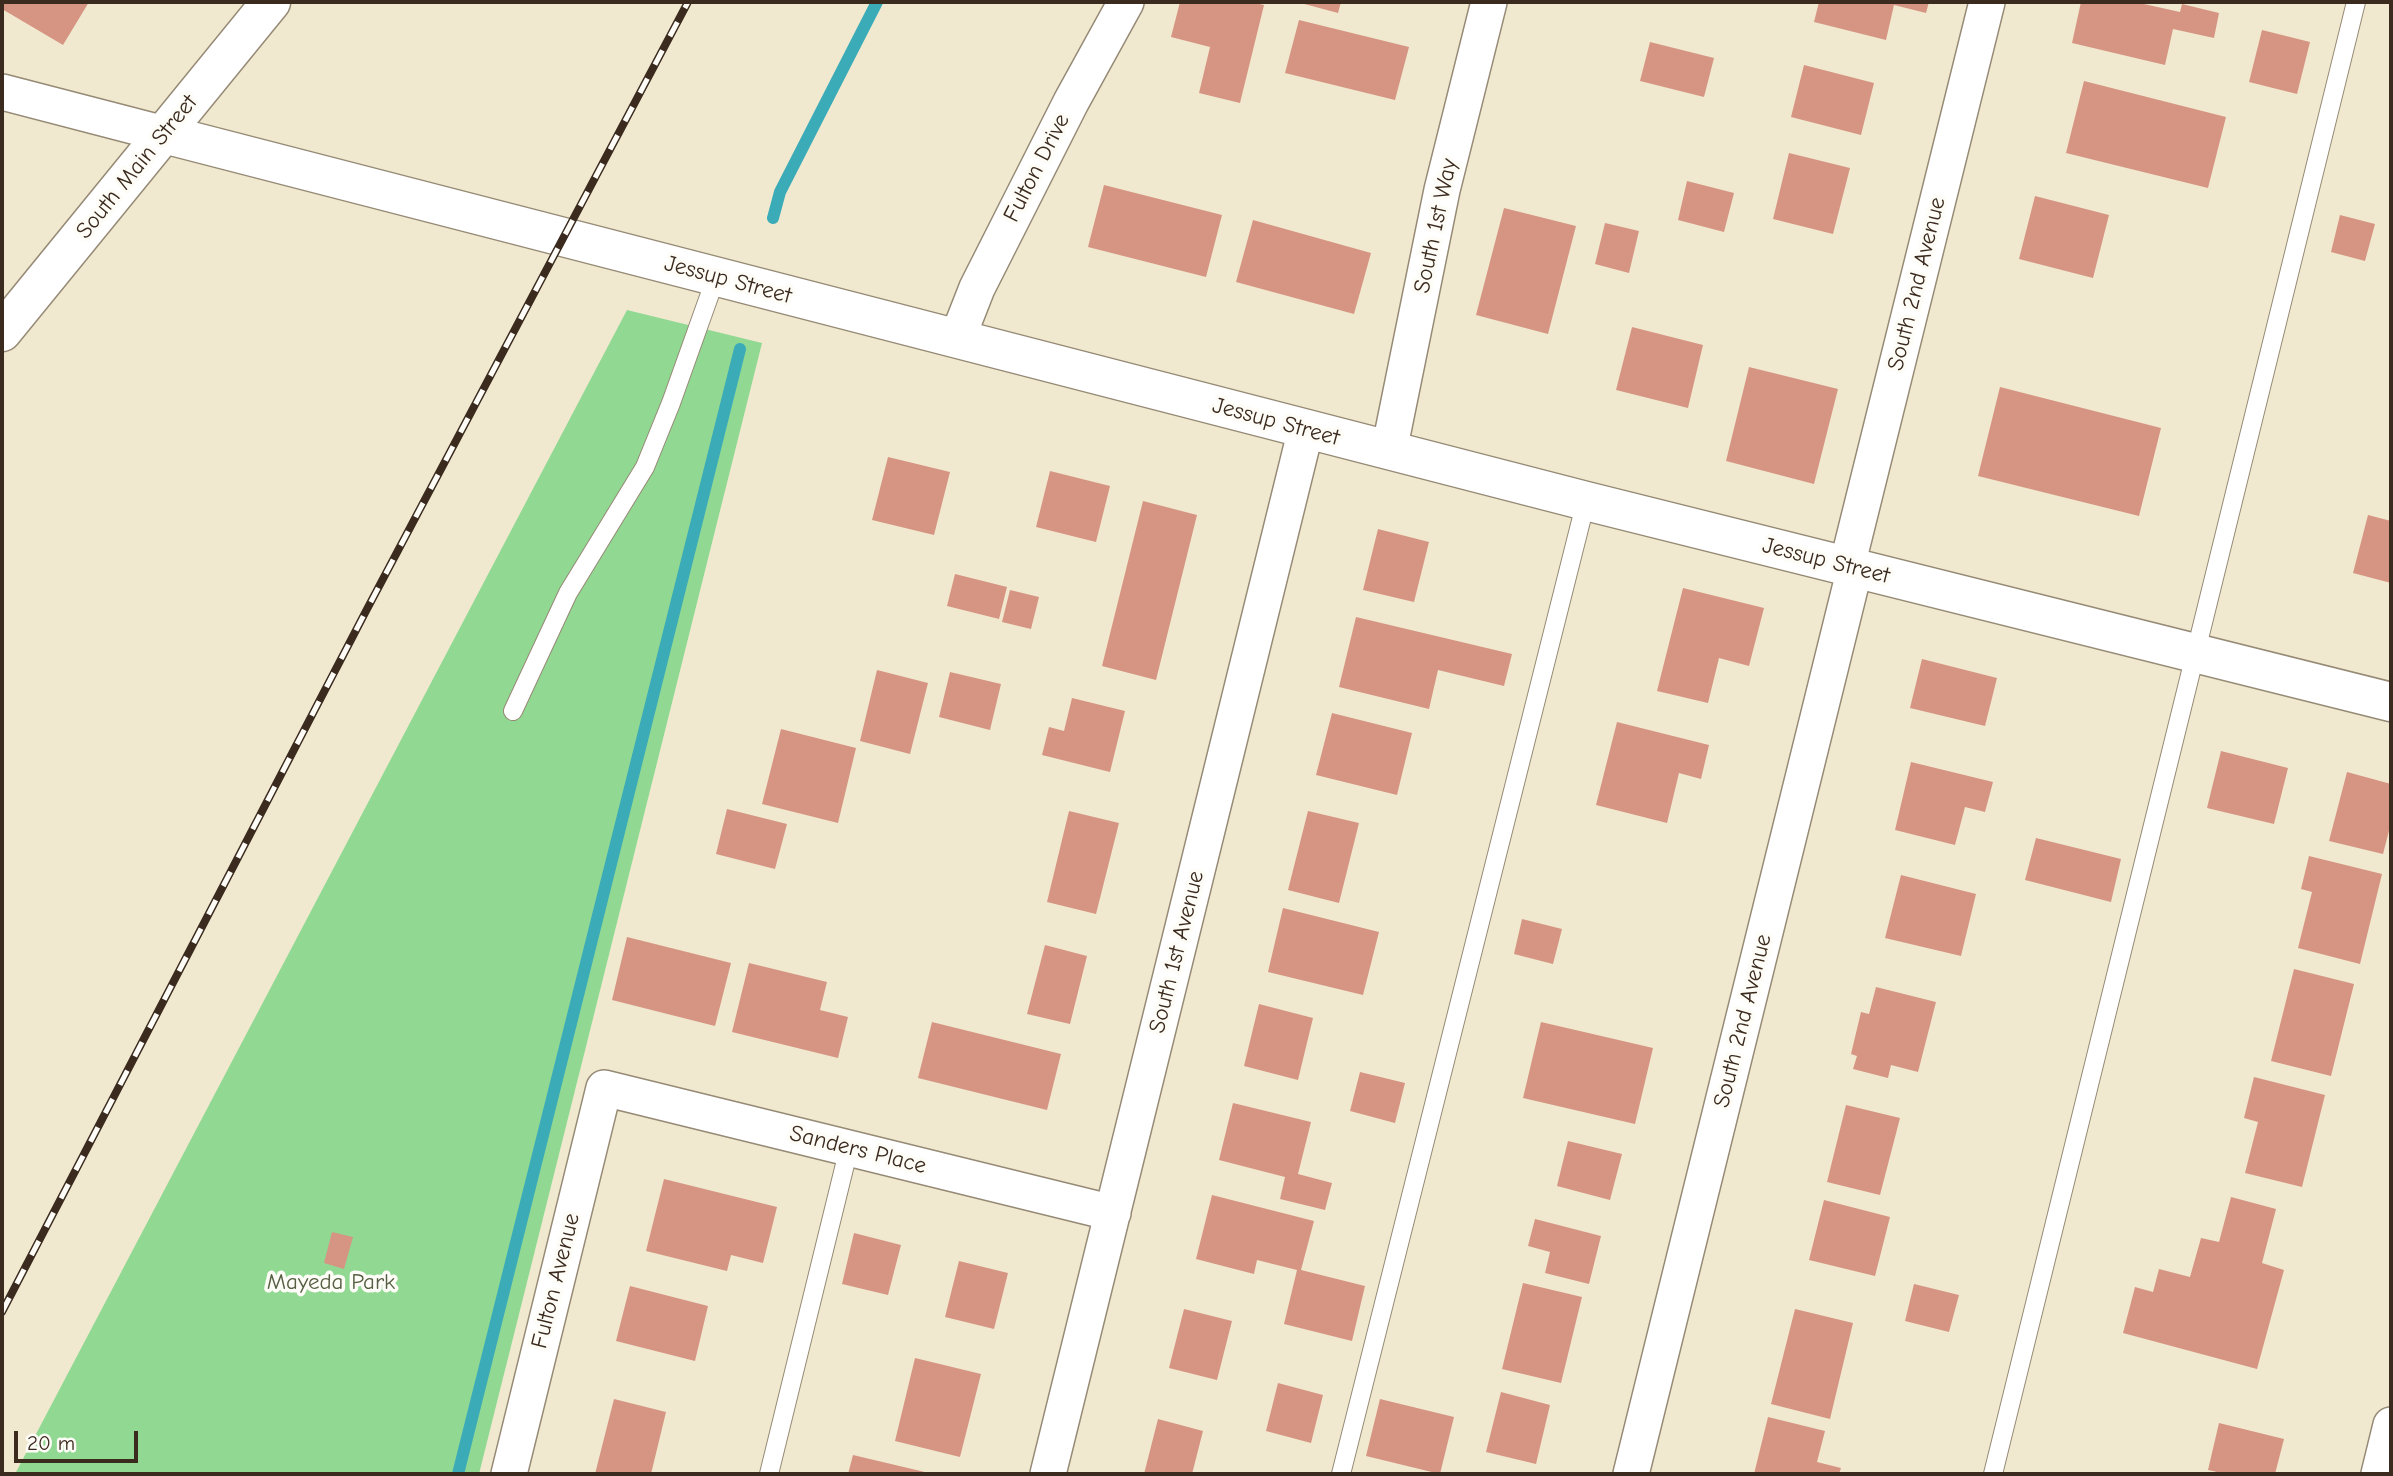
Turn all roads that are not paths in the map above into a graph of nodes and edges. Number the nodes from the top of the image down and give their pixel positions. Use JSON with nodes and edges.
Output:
{"nodes":[{"id":1,"x":271,"y":2,"type":"edge"},
{"id":2,"x":1126,"y":2,"type":"edge"},
{"id":3,"x":1489,"y":2,"type":"edge"},
{"id":4,"x":1987,"y":2,"type":"edge"},
{"id":5,"x":2356,"y":2,"type":"edge"},
{"id":6,"x":2,"y":92,"type":"edge"},
{"id":7,"x":164,"y":134,"type":"junction"},
{"id":8,"x":716,"y":276,"type":"junction"},
{"id":9,"x":2,"y":332,"type":"edge"},
{"id":10,"x":957,"y":339,"type":"junction"},
{"id":11,"x":1306,"y":429,"type":"junction"},
{"id":12,"x":1389,"y":451,"type":"junction"},
{"id":13,"x":1586,"y":501,"type":"junction"},
{"id":14,"x":1851,"y":567,"type":"junction"},
{"id":15,"x":2194,"y":653,"type":"junction"},
{"id":16,"x":2391,"y":702,"type":"edge"},
{"id":17,"x":513,"y":711,"type":"dead end"},
{"id":18,"x":604,"y":1088,"type":"joint"},
{"id":19,"x":849,"y":1148,"type":"junction"},
{"id":20,"x":1113,"y":1213,"type":"junction"},
{"id":21,"x":2391,"y":1425,"type":"edge"},
{"id":22,"x":509,"y":1474,"type":"edge"},
{"id":23,"x":769,"y":1474,"type":"edge"},
{"id":24,"x":1048,"y":1474,"type":"edge"},
{"id":25,"x":1341,"y":1474,"type":"edge"},
{"id":26,"x":1631,"y":1474,"type":"edge"},
{"id":27,"x":1993,"y":1474,"type":"edge"},
{"id":28,"x":2379,"y":1474,"type":"edge"}],
"edges":[{"from":1,"to":7,"type":"street","name":"South Main Street"},
{"from":2,"to":10,"type":"street","name":"Fulton Drive"},
{"from":3,"to":12,"type":"street","name":"South 1st Way"},
{"from":4,"to":14,"type":"street","name":"South 2nd Avenue"},
{"from":5,"to":15,"type":"lane"},
{"from":6,"to":7,"type":"street"},
{"from":7,"to":8,"type":"street","name":"Jessup Street"},
{"from":7,"to":9,"type":"street","name":"South Main Street"},
{"from":8,"to":10,"type":"street","name":"Jessup Street"},
{"from":8,"to":17,"type":"lane"},
{"from":10,"to":11,"type":"street","name":"Jessup Street"},
{"from":11,"to":12,"type":"street","name":"Jessup Street"},
{"from":11,"to":20,"type":"street","name":"South 1st Avenue"},
{"from":12,"to":13,"type":"street","name":"Jessup Street"},
{"from":13,"to":14,"type":"street","name":"Jessup Street"},
{"from":13,"to":25,"type":"lane"},
{"from":14,"to":15,"type":"street","name":"Jessup Street"},
{"from":14,"to":26,"type":"street","name":"South 2nd Avenue"},
{"from":15,"to":16,"type":"street","name":"Jessup Street"},
{"from":15,"to":27,"type":"lane"},
{"from":18,"to":19,"type":"street","name":"Sanders Place"},
{"from":18,"to":22,"type":"street","name":"Fulton Avenue"},
{"from":19,"to":20,"type":"street","name":"Sanders Place"},
{"from":19,"to":23,"type":"lane"},
{"from":20,"to":24,"type":"street","name":"South 1st Avenue"},
{"from":21,"to":28,"type":"street"}]}
